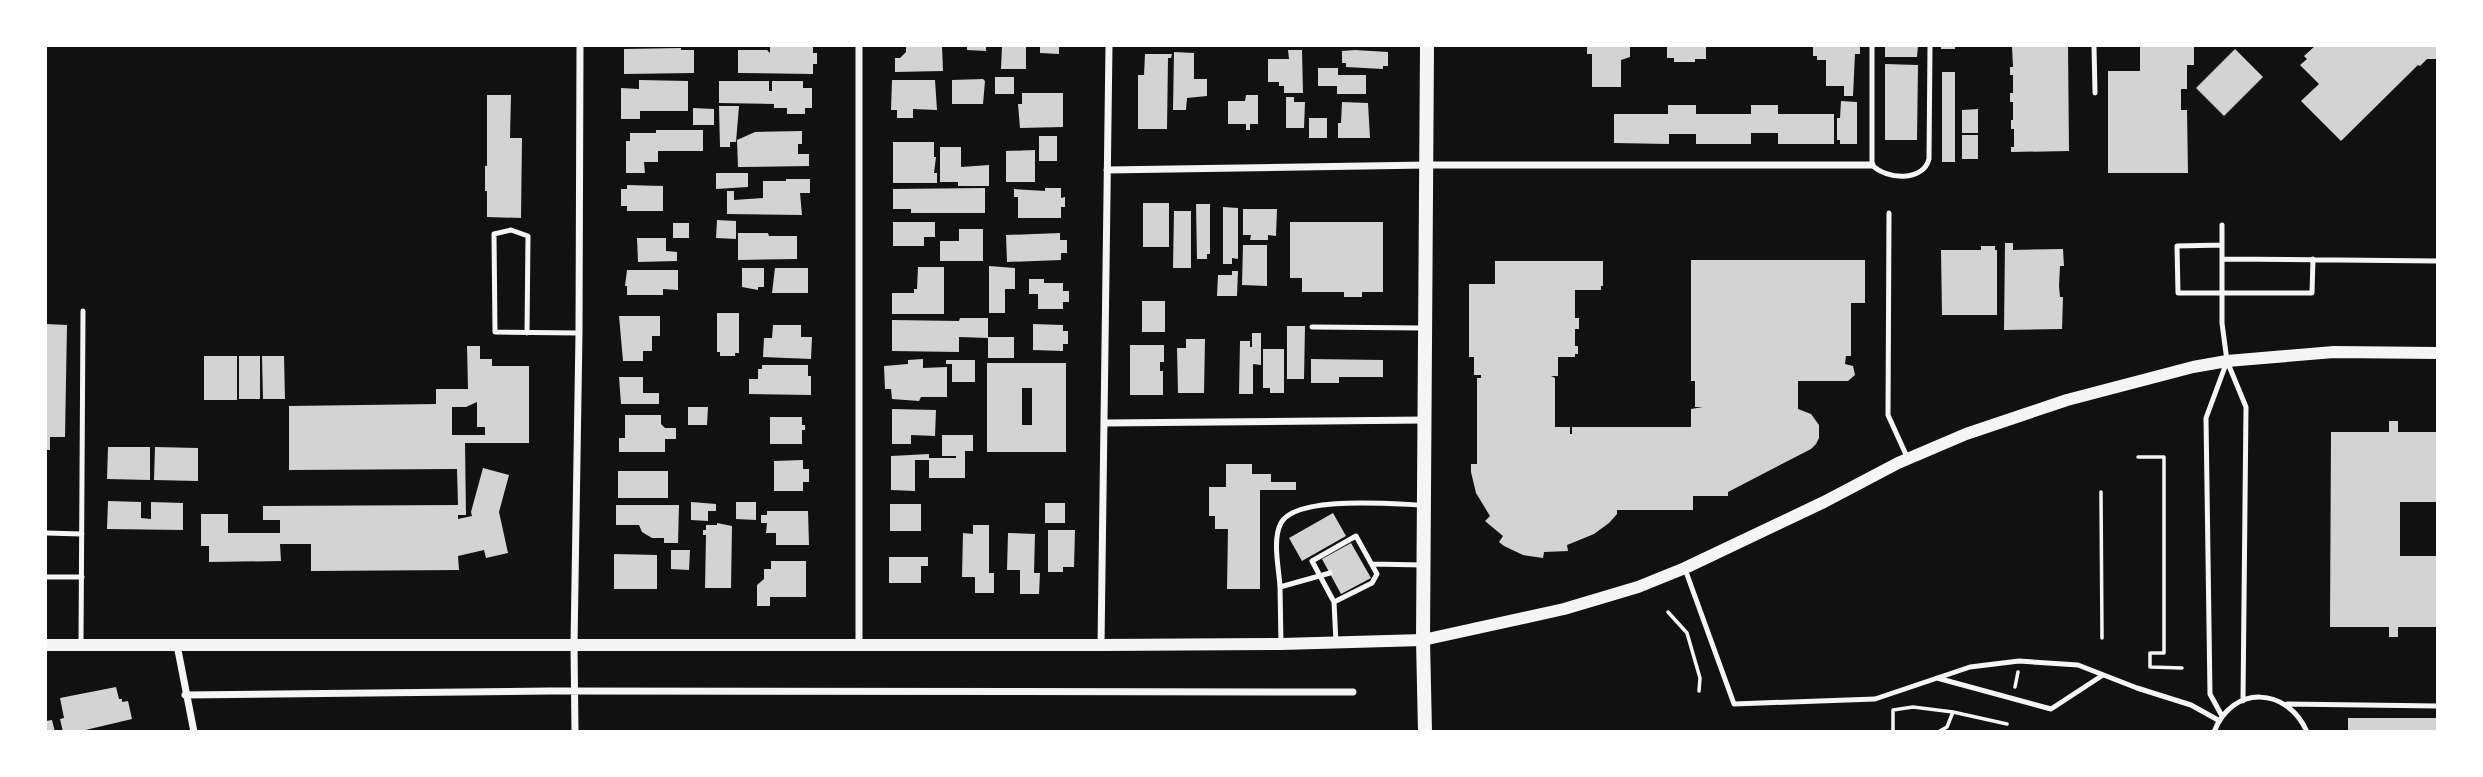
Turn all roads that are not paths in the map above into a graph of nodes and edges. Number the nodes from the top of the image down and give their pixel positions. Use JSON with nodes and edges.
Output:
{"nodes":[{"id":1,"x":580,"y":46,"type":"edge"},
{"id":2,"x":859,"y":46,"type":"edge"},
{"id":3,"x":1109,"y":46,"type":"edge"},
{"id":4,"x":1427,"y":46,"type":"edge"},
{"id":5,"x":1872,"y":46,"type":"edge"},
{"id":6,"x":1930,"y":46,"type":"edge"},
{"id":7,"x":2094,"y":46,"type":"edge"},
{"id":8,"x":2095,"y":93,"type":"dead end"},
{"id":9,"x":1427,"y":164,"type":"junction"},
{"id":10,"x":1872,"y":165,"type":"junction"},
{"id":11,"x":1107,"y":170,"type":"junction"},
{"id":12,"x":1889,"y":213,"type":"dead end"},
{"id":13,"x":2222,"y":225,"type":"dead end"},
{"id":14,"x":2222,"y":245,"type":"junction"},
{"id":15,"x":2222,"y":258,"type":"junction"},
{"id":16,"x":2313,"y":258,"type":"junction"},
{"id":17,"x":2438,"y":261,"type":"edge"},
{"id":18,"x":2222,"y":293,"type":"junction"},
{"id":19,"x":83,"y":311,"type":"dead end"},
{"id":20,"x":1312,"y":327,"type":"dead end"},
{"id":21,"x":1426,"y":328,"type":"junction"},
{"id":22,"x":527,"y":333,"type":"junction"},
{"id":23,"x":579,"y":333,"type":"junction"},
{"id":24,"x":2438,"y":353,"type":"edge"},
{"id":25,"x":2227,"y":361,"type":"junction"},
{"id":26,"x":1425,"y":420,"type":"junction"},
{"id":27,"x":1105,"y":423,"type":"junction"},
{"id":28,"x":1908,"y":458,"type":"junction"},
{"id":29,"x":1424,"y":505,"type":"junction"},
{"id":30,"x":46,"y":533,"type":"edge"},
{"id":31,"x":82,"y":534,"type":"junction"},
{"id":32,"x":1372,"y":565,"type":"junction"},
{"id":33,"x":1424,"y":565,"type":"junction"},
{"id":34,"x":1685,"y":568,"type":"junction"},
{"id":35,"x":1330,"y":573,"type":"dead end"},
{"id":36,"x":46,"y":576,"type":"edge"},
{"id":37,"x":82,"y":577,"type":"junction"},
{"id":38,"x":1320,"y":578,"type":"junction"},
{"id":39,"x":1280,"y":587,"type":"junction"},
{"id":40,"x":1334,"y":602,"type":"junction"},
{"id":41,"x":1423,"y":640,"type":"junction"},
{"id":42,"x":1336,"y":643,"type":"junction"},
{"id":43,"x":177,"y":644,"type":"junction"},
{"id":44,"x":1281,"y":644,"type":"junction"},
{"id":45,"x":46,"y":645,"type":"edge"},
{"id":46,"x":81,"y":645,"type":"junction"},
{"id":47,"x":574,"y":645,"type":"junction"},
{"id":48,"x":859,"y":645,"type":"junction"},
{"id":49,"x":1101,"y":645,"type":"junction"},
{"id":50,"x":2103,"y":675,"type":"junction"},
{"id":51,"x":1937,"y":678,"type":"junction"},
{"id":52,"x":576,"y":691,"type":"junction"},
{"id":53,"x":1353,"y":692,"type":"dead end"},
{"id":54,"x":185,"y":695,"type":"junction"},
{"id":55,"x":2243,"y":701,"type":"junction"},
{"id":56,"x":2287,"y":704,"type":"junction"},
{"id":57,"x":2438,"y":706,"type":"edge"},
{"id":58,"x":2220,"y":718,"type":"junction"},
{"id":59,"x":194,"y":732,"type":"edge"},
{"id":60,"x":575,"y":732,"type":"edge"},
{"id":61,"x":1425,"y":732,"type":"edge"},
{"id":62,"x":2214,"y":732,"type":"edge"},
{"id":63,"x":2307,"y":732,"type":"edge"}],
"edges":[{"from":1,"to":23,"type":"street"},
{"from":2,"to":48,"type":"street"},
{"from":3,"to":11,"type":"street"},
{"from":4,"to":9,"type":"main road"},
{"from":5,"to":10,"type":"lane"},
{"from":6,"to":10,"type":"lane"},
{"from":7,"to":8,"type":"lane"},
{"from":9,"to":10,"type":"street"},
{"from":9,"to":11,"type":"street"},
{"from":9,"to":21,"type":"main road"},
{"from":11,"to":27,"type":"street"},
{"from":12,"to":28,"type":"lane"},
{"from":13,"to":14,"type":"lane"},
{"from":14,"to":15,"type":"lane"},
{"from":14,"to":18,"type":"lane"},
{"from":15,"to":16,"type":"lane"},
{"from":15,"to":18,"type":"lane"},
{"from":16,"to":17,"type":"lane"},
{"from":16,"to":18,"type":"lane"},
{"from":18,"to":25,"type":"lane"},
{"from":19,"to":31,"type":"lane"},
{"from":20,"to":21,"type":"lane"},
{"from":21,"to":26,"type":"main road"},
{"from":22,"to":22,"type":"lane"},
{"from":22,"to":23,"type":"lane"},
{"from":23,"to":47,"type":"street"},
{"from":24,"to":25,"type":"street"},
{"from":25,"to":28,"type":"street"},
{"from":25,"to":55,"type":"lane"},
{"from":25,"to":58,"type":"lane"},
{"from":26,"to":27,"type":"street"},
{"from":26,"to":29,"type":"main road"},
{"from":27,"to":49,"type":"street"},
{"from":28,"to":34,"type":"street"},
{"from":29,"to":33,"type":"main road"},
{"from":29,"to":39,"type":"lane"},
{"from":30,"to":31,"type":"lane"},
{"from":31,"to":37,"type":"lane"},
{"from":32,"to":33,"type":"lane"},
{"from":32,"to":38,"type":"lane"},
{"from":32,"to":40,"type":"lane"},
{"from":33,"to":41,"type":"main road"},
{"from":34,"to":41,"type":"street"},
{"from":34,"to":51,"type":"lane"},
{"from":35,"to":38,"type":"lane"},
{"from":36,"to":37,"type":"lane"},
{"from":37,"to":46,"type":"lane"},
{"from":38,"to":39,"type":"lane"},
{"from":38,"to":40,"type":"lane"},
{"from":39,"to":44,"type":"lane"},
{"from":40,"to":42,"type":"lane"},
{"from":41,"to":42,"type":"street"},
{"from":41,"to":61,"type":"main road"},
{"from":42,"to":44,"type":"street"},
{"from":43,"to":46,"type":"street"},
{"from":43,"to":47,"type":"street"},
{"from":43,"to":54,"type":"street"},
{"from":44,"to":49,"type":"street"},
{"from":45,"to":46,"type":"street"},
{"from":47,"to":48,"type":"street"},
{"from":47,"to":52,"type":"street"},
{"from":48,"to":49,"type":"street"},
{"from":50,"to":51,"type":"lane"},
{"from":50,"to":51,"type":"lane"},
{"from":50,"to":58,"type":"lane"},
{"from":52,"to":53,"type":"street"},
{"from":52,"to":54,"type":"street"},
{"from":52,"to":60,"type":"street"},
{"from":54,"to":59,"type":"street"},
{"from":55,"to":56,"type":"lane"},
{"from":55,"to":58,"type":"lane"},
{"from":56,"to":57,"type":"lane"},
{"from":56,"to":63,"type":"lane"},
{"from":58,"to":62,"type":"lane"}]}
